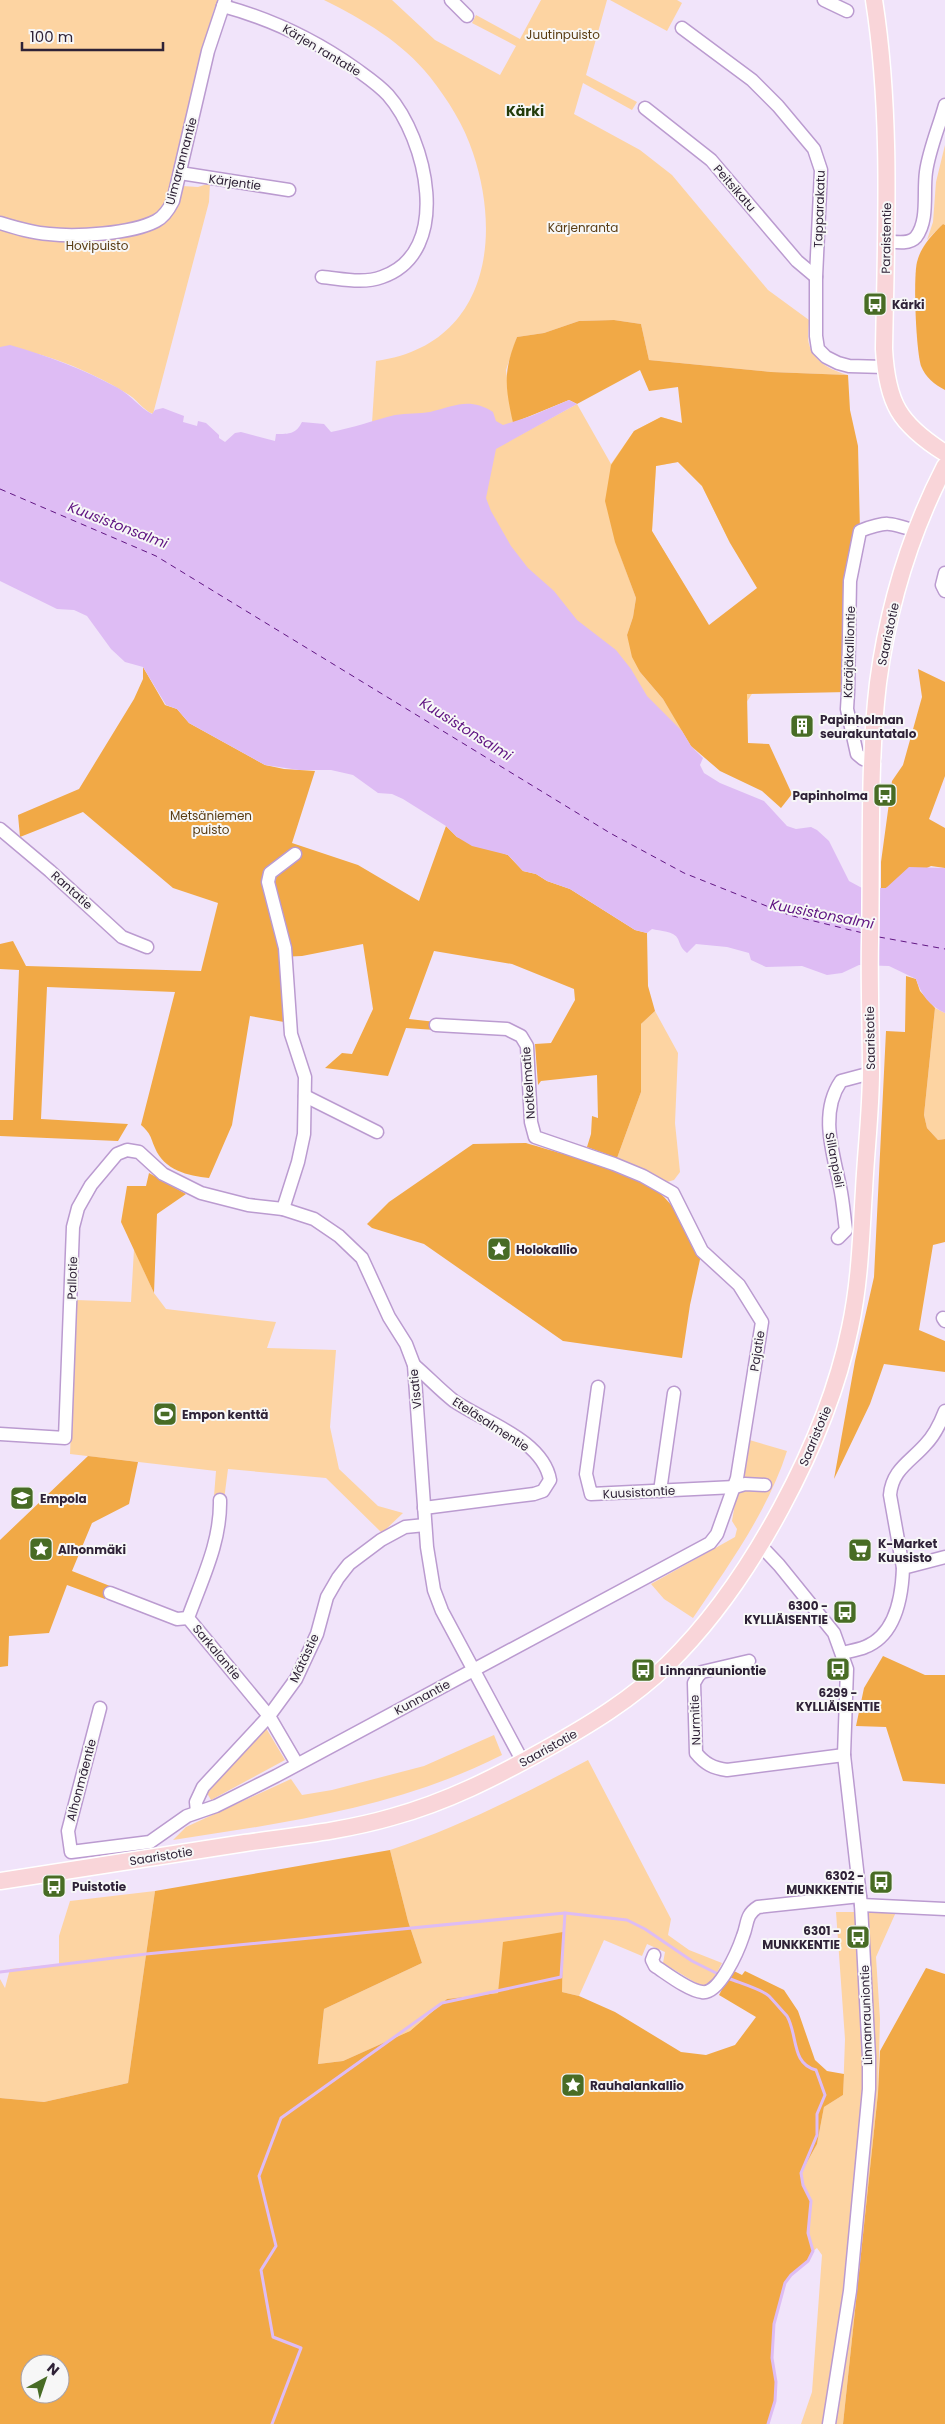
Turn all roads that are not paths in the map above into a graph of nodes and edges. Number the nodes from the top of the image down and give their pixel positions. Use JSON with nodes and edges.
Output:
{"nodes":[{"id":1,"x":451,"y":0,"type":"edge"},
{"id":2,"x":824,"y":0,"type":"edge"},
{"id":3,"x":874,"y":0,"type":"edge"},
{"id":4,"x":224,"y":3,"type":"edge"},
{"id":5,"x":847,"y":11,"type":"dead end"},
{"id":6,"x":467,"y":16,"type":"dead end"},
{"id":7,"x":682,"y":28,"type":"dead end"},
{"id":8,"x":945,"y":105,"type":"edge"},
{"id":9,"x":645,"y":108,"type":"dead end"},
{"id":10,"x":180,"y":173,"type":"junction"},
{"id":11,"x":289,"y":190,"type":"dead end"},
{"id":12,"x":0,"y":223,"type":"edge"},
{"id":13,"x":886,"y":241,"type":"junction"},
{"id":14,"x":322,"y":277,"type":"dead end"},
{"id":15,"x":816,"y":277,"type":"junction"},
{"id":16,"x":885,"y":366,"type":"junction"},
{"id":17,"x":945,"y":453,"type":"edge"},
{"id":18,"x":945,"y":466,"type":"edge"},
{"id":19,"x":915,"y":531,"type":"junction"},
{"id":20,"x":945,"y":572,"type":"edge"},
{"id":21,"x":945,"y":591,"type":"edge"},
{"id":22,"x":874,"y":761,"type":"junction"},
{"id":23,"x":0,"y":829,"type":"edge"},
{"id":24,"x":295,"y":854,"type":"dead end"},
{"id":25,"x":146,"y":947,"type":"dead end"},
{"id":26,"x":436,"y":1025,"type":"dead end"},
{"id":27,"x":871,"y":1073,"type":"junction"},
{"id":28,"x":305,"y":1096,"type":"junction"},
{"id":29,"x":377,"y":1132,"type":"dead end"},
{"id":30,"x":139,"y":1152,"type":"joint"},
{"id":31,"x":664,"y":1187,"type":"joint"},
{"id":32,"x":283,"y":1209,"type":"junction"},
{"id":33,"x":838,"y":1238,"type":"dead end"},
{"id":34,"x":414,"y":1364,"type":"junction"},
{"id":35,"x":598,"y":1387,"type":"dead end"},
{"id":36,"x":674,"y":1393,"type":"dead end"},
{"id":37,"x":945,"y":1411,"type":"edge"},
{"id":38,"x":0,"y":1434,"type":"edge"},
{"id":39,"x":765,"y":1485,"type":"dead end"},
{"id":40,"x":734,"y":1488,"type":"junction"},
{"id":41,"x":660,"y":1491,"type":"junction"},
{"id":42,"x":220,"y":1500,"type":"dead end"},
{"id":43,"x":424,"y":1508,"type":"junction"},
{"id":44,"x":425,"y":1525,"type":"junction"},
{"id":45,"x":759,"y":1544,"type":"junction"},
{"id":46,"x":945,"y":1558,"type":"edge"},
{"id":47,"x":904,"y":1568,"type":"junction"},
{"id":48,"x":110,"y":1593,"type":"dead end"},
{"id":49,"x":188,"y":1618,"type":"junction"},
{"id":50,"x":842,"y":1653,"type":"junction"},
{"id":51,"x":749,"y":1661,"type":"dead end"},
{"id":52,"x":473,"y":1670,"type":"junction"},
{"id":53,"x":100,"y":1708,"type":"dead end"},
{"id":54,"x":269,"y":1716,"type":"junction"},
{"id":55,"x":844,"y":1754,"type":"junction"},
{"id":56,"x":523,"y":1762,"type":"junction"},
{"id":57,"x":297,"y":1764,"type":"junction"},
{"id":58,"x":197,"y":1812,"type":"junction"},
{"id":59,"x":71,"y":1852,"type":"joint"},
{"id":60,"x":0,"y":1881,"type":"edge"},
{"id":61,"x":861,"y":1900,"type":"junction"},
{"id":62,"x":945,"y":1909,"type":"edge"},
{"id":63,"x":654,"y":1955,"type":"dead end"},
{"id":64,"x":829,"y":2424,"type":"edge"}],
"edges":[{"from":1,"to":6,"type":"street"},
{"from":2,"to":5,"type":"street"},
{"from":3,"to":13,"type":"main road","name":"Paraistentie"},
{"from":4,"to":10,"type":"street","name":"Uimarannantie"},
{"from":4,"to":14,"type":"street","name":"Kärjen rantatie"},
{"from":7,"to":15,"type":"street","name":"Tapparakatu"},
{"from":8,"to":13,"type":"street"},
{"from":9,"to":15,"type":"street","name":"Peitsikatu"},
{"from":10,"to":11,"type":"street","name":"Kärjentie"},
{"from":10,"to":12,"type":"street","name":"Uimarannantie"},
{"from":13,"to":16,"type":"main road","name":"Paraistentie"},
{"from":15,"to":16,"type":"street","name":"Tapparakatu"},
{"from":16,"to":17,"type":"main road","name":"Paraistentie"},
{"from":18,"to":19,"type":"main road","name":"Saaristotie"},
{"from":19,"to":22,"type":"main road","name":"Saaristotie"},
{"from":19,"to":22,"type":"street","name":"Käräjäkalliontie"},
{"from":20,"to":21,"type":"street"},
{"from":22,"to":27,"type":"main road","name":"Saaristotie"},
{"from":23,"to":25,"type":"street","name":"Rantatie"},
{"from":24,"to":28,"type":"street"},
{"from":26,"to":31,"type":"street","name":"Notkelmatie"},
{"from":27,"to":33,"type":"street","name":"Sillanpieli"},
{"from":27,"to":45,"type":"main road","name":"Saaristotie"},
{"from":28,"to":29,"type":"street"},
{"from":28,"to":32,"type":"street"},
{"from":30,"to":32,"type":"street","name":"Visatie"},
{"from":30,"to":38,"type":"street","name":"Pallotie"},
{"from":31,"to":40,"type":"street","name":"Pajatie"},
{"from":32,"to":34,"type":"street","name":"Visatie"},
{"from":34,"to":43,"type":"street","name":"Visatie"},
{"from":34,"to":43,"type":"street","name":"Eteläsalmentie"},
{"from":35,"to":41,"type":"street","name":"Kuusistontie"},
{"from":36,"to":41,"type":"street"},
{"from":37,"to":47,"type":"street"},
{"from":39,"to":40,"type":"street","name":"Kuusistontie"},
{"from":40,"to":41,"type":"street","name":"Kuusistontie"},
{"from":40,"to":52,"type":"street","name":"Kunnantie"},
{"from":42,"to":49,"type":"street","name":"Sarkalantie"},
{"from":43,"to":44,"type":"street","name":"Visatie"},
{"from":44,"to":52,"type":"street","name":"Visatie"},
{"from":44,"to":54,"type":"street","name":"Mätästie"},
{"from":45,"to":50,"type":"street","name":"Linnanrauniontie"},
{"from":45,"to":56,"type":"main road","name":"Saaristotie"},
{"from":46,"to":47,"type":"street"},
{"from":47,"to":50,"type":"street"},
{"from":48,"to":49,"type":"street"},
{"from":49,"to":54,"type":"street","name":"Sarkalantie"},
{"from":50,"to":55,"type":"street","name":"Linnanrauniontie"},
{"from":51,"to":55,"type":"street","name":"Nurmitie"},
{"from":52,"to":56,"type":"street","name":"Visatie"},
{"from":52,"to":57,"type":"street","name":"Kunnantie"},
{"from":53,"to":59,"type":"street","name":"Alhonmäentie"},
{"from":54,"to":57,"type":"street","name":"Sarkalantie"},
{"from":54,"to":58,"type":"street","name":"Mätästie"},
{"from":55,"to":61,"type":"street","name":"Linnanrauniontie"},
{"from":56,"to":60,"type":"main road","name":"Saaristotie"},
{"from":57,"to":58,"type":"street","name":"Kunnantie"},
{"from":58,"to":59,"type":"street","name":"Kunnantie"},
{"from":61,"to":62,"type":"street"},
{"from":61,"to":63,"type":"street"},
{"from":61,"to":64,"type":"street","name":"Linnanrauniontie"}]}
